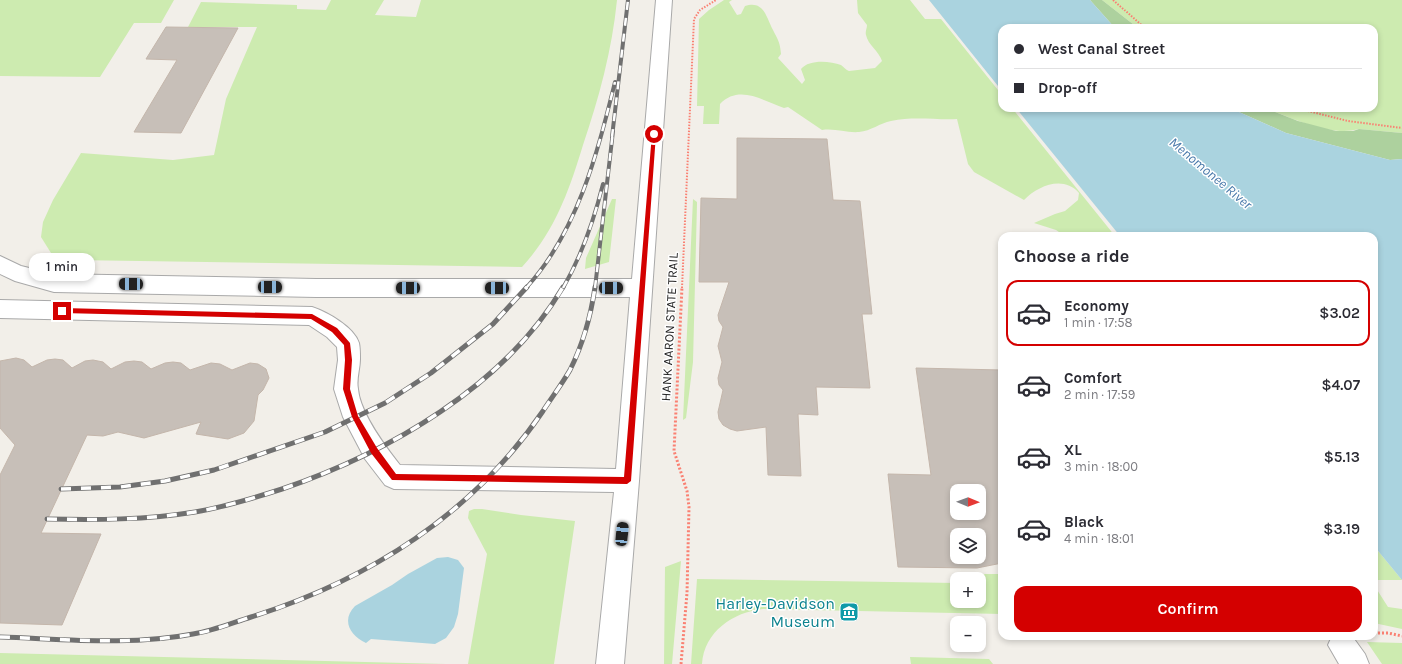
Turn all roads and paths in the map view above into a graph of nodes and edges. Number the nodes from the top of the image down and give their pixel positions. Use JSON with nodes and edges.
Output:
{"nodes":[{"id":1,"x":664,"y":0,"type":"edge"},
{"id":2,"x":716,"y":0,"type":"edge"},
{"id":3,"x":1113,"y":0,"type":"edge"},
{"id":4,"x":1140,"y":24,"type":"edge"},
{"id":5,"x":1309,"y":112,"type":"edge"},
{"id":6,"x":1402,"y":128,"type":"edge"},
{"id":7,"x":0,"y":264,"type":"edge"},
{"id":8,"x":642,"y":288,"type":"junction"},
{"id":9,"x":0,"y":309,"type":"edge"},
{"id":10,"x":627,"y":481,"type":"junction"},
{"id":11,"x":1378,"y":633,"type":"edge"},
{"id":12,"x":1402,"y":636,"type":"edge"},
{"id":13,"x":610,"y":664,"type":"edge"},
{"id":14,"x":681,"y":664,"type":"edge"}],
"edges":[{"from":1,"to":8,"type":"street"},
{"from":2,"to":14,"type":"path","name":"HANK AARON STATE TRAIL"},
{"from":3,"to":4,"type":"path"},
{"from":5,"to":6,"type":"path"},
{"from":7,"to":8,"type":"street"},
{"from":8,"to":10,"type":"street"},
{"from":9,"to":10,"type":"street"},
{"from":10,"to":13,"type":"street"},
{"from":11,"to":12,"type":"path"}]}
